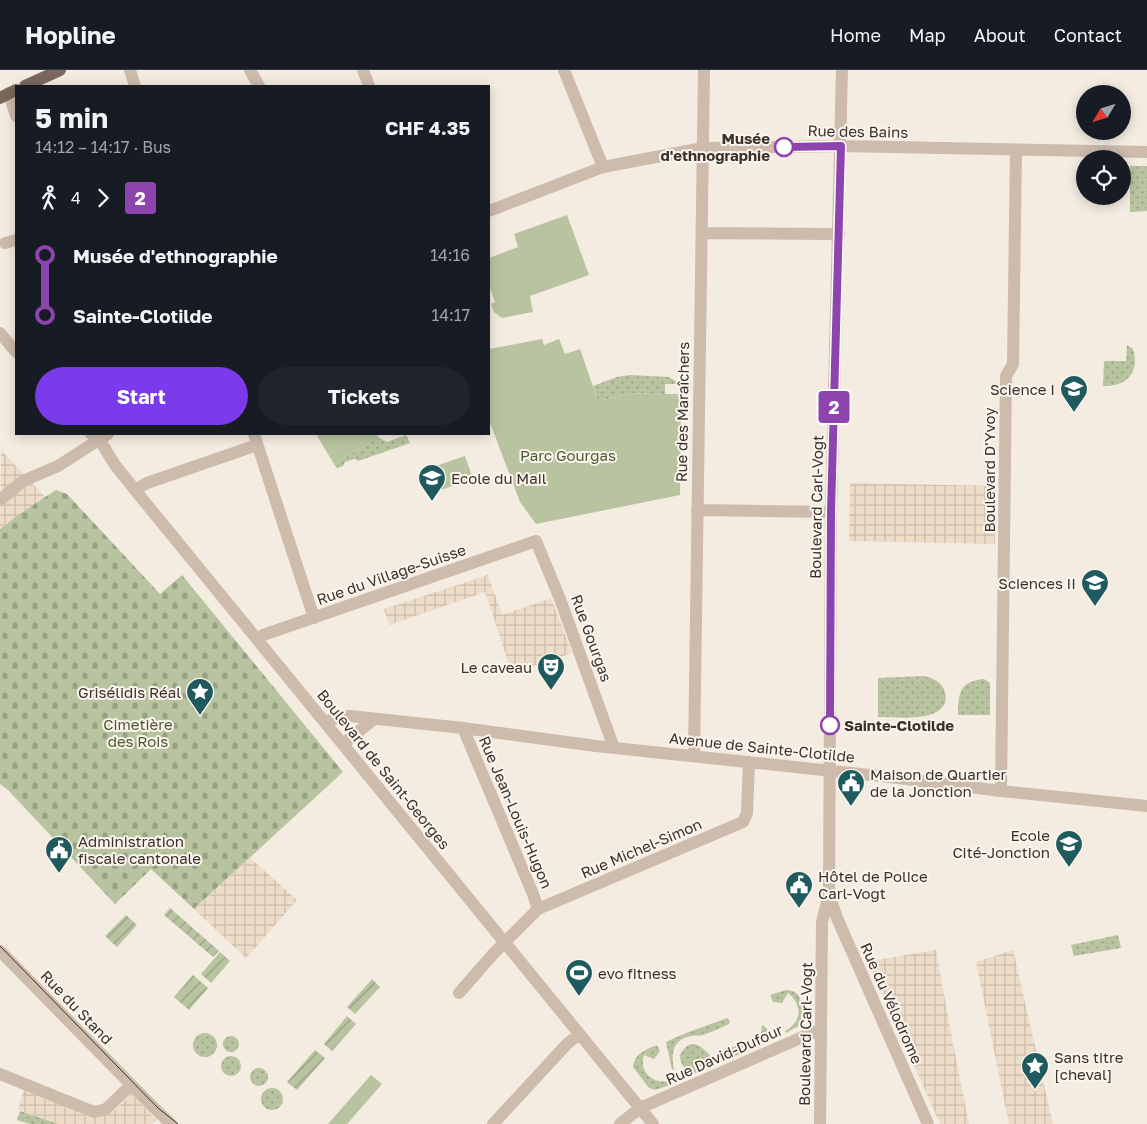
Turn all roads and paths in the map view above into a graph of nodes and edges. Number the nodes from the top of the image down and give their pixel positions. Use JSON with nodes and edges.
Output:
{"nodes":[{"id":1,"x":60,"y":70,"type":"edge"},
{"id":2,"x":130,"y":70,"type":"edge"},
{"id":3,"x":250,"y":70,"type":"edge"},
{"id":4,"x":363,"y":70,"type":"edge"},
{"id":5,"x":564,"y":70,"type":"edge"},
{"id":6,"x":704,"y":70,"type":"edge"},
{"id":7,"x":842,"y":70,"type":"edge"},
{"id":8,"x":26,"y":85,"type":"edge"},
{"id":9,"x":135,"y":85,"type":"edge"},
{"id":10,"x":258,"y":85,"type":"edge"},
{"id":11,"x":370,"y":85,"type":"edge"},
{"id":12,"x":9,"y":94,"type":"edge"},
{"id":13,"x":15,"y":113,"type":"edge"},
{"id":14,"x":841,"y":146,"type":"junction"},
{"id":15,"x":702,"y":148,"type":"junction"},
{"id":16,"x":1016,"y":150,"type":"junction"},
{"id":17,"x":1147,"y":152,"type":"edge"},
{"id":18,"x":603,"y":167,"type":"junction"},
{"id":19,"x":490,"y":210,"type":"edge"},
{"id":20,"x":702,"y":233,"type":"junction"},
{"id":21,"x":839,"y":234,"type":"junction"},
{"id":22,"x":0,"y":333,"type":"edge"},
{"id":23,"x":15,"y":351,"type":"edge"},
{"id":24,"x":99,"y":435,"type":"edge"},
{"id":25,"x":256,"y":439,"type":"edge"},
{"id":26,"x":135,"y":490,"type":"junction"},
{"id":27,"x":0,"y":500,"type":"edge"},
{"id":28,"x":697,"y":510,"type":"junction"},
{"id":29,"x":831,"y":512,"type":"junction"},
{"id":30,"x":536,"y":541,"type":"joint"},
{"id":31,"x":314,"y":618,"type":"junction"},
{"id":32,"x":258,"y":638,"type":"junction"},
{"id":33,"x":374,"y":719,"type":"junction"},
{"id":34,"x":326,"y":723,"type":"junction"},
{"id":35,"x":463,"y":728,"type":"junction"},
{"id":36,"x":343,"y":744,"type":"junction"},
{"id":37,"x":614,"y":748,"type":"junction"},
{"id":38,"x":694,"y":755,"type":"junction"},
{"id":39,"x":749,"y":762,"type":"junction"},
{"id":40,"x":830,"y":772,"type":"junction"},
{"id":41,"x":1001,"y":791,"type":"junction"},
{"id":42,"x":1147,"y":806,"type":"edge"},
{"id":43,"x":829,"y":894,"type":"junction"},
{"id":44,"x":538,"y":909,"type":"junction"},
{"id":45,"x":841,"y":929,"type":"junction"},
{"id":46,"x":504,"y":942,"type":"junction"},
{"id":47,"x":822,"y":944,"type":"junction"},
{"id":48,"x":0,"y":951,"type":"edge"},
{"id":49,"x":459,"y":993,"type":"dead end"},
{"id":50,"x":821,"y":1029,"type":"junction"},
{"id":51,"x":579,"y":1034,"type":"junction"},
{"id":52,"x":0,"y":1074,"type":"edge"},
{"id":53,"x":131,"y":1085,"type":"junction"},
{"id":54,"x":640,"y":1108,"type":"junction"},
{"id":55,"x":172,"y":1124,"type":"edge"},
{"id":56,"x":493,"y":1124,"type":"edge"},
{"id":57,"x":620,"y":1124,"type":"edge"},
{"id":58,"x":653,"y":1124,"type":"edge"},
{"id":59,"x":820,"y":1124,"type":"edge"},
{"id":60,"x":928,"y":1124,"type":"edge"}],
"edges":[{"from":1,"to":8,"type":"main road"},
{"from":2,"to":9,"type":"street"},
{"from":3,"to":10,"type":"street"},
{"from":4,"to":11,"type":"street"},
{"from":5,"to":18,"type":"street"},
{"from":6,"to":15,"type":"street","name":"Rue des Maraîchers"},
{"from":7,"to":14,"type":"street","name":"Boulevard Carl-Vogt"},
{"from":12,"to":13,"type":"street"},
{"from":14,"to":15,"type":"street","name":"Rue des Bains"},
{"from":14,"to":16,"type":"street","name":"Rue des Bains"},
{"from":14,"to":21,"type":"street","name":"Boulevard Carl-Vogt"},
{"from":15,"to":18,"type":"street","name":"Rue des Bains"},
{"from":15,"to":20,"type":"street","name":"Rue des Maraîchers"},
{"from":16,"to":17,"type":"street","name":"Rue des Bains"},
{"from":16,"to":41,"type":"street","name":"Boulevard D'Yvoy"},
{"from":18,"to":19,"type":"street","name":"Rue des Bains"},
{"from":20,"to":21,"type":"street"},
{"from":20,"to":28,"type":"street","name":"Rue des Maraîchers"},
{"from":21,"to":29,"type":"street","name":"Boulevard Carl-Vogt"},
{"from":22,"to":23,"type":"street"},
{"from":24,"to":26,"type":"street","name":"Boulevard de Saint-Georges"},
{"from":24,"to":27,"type":"street"},
{"from":25,"to":26,"type":"street"},
{"from":25,"to":31,"type":"street"},
{"from":26,"to":32,"type":"street","name":"Boulevard de Saint-Georges"},
{"from":28,"to":29,"type":"street"},
{"from":28,"to":38,"type":"street","name":"Rue des Maraîchers"},
{"from":29,"to":40,"type":"street","name":"Boulevard Carl-Vogt"},
{"from":30,"to":31,"type":"street","name":"Rue du Village-Suisse"},
{"from":30,"to":37,"type":"street","name":"Rue Gourgas"},
{"from":31,"to":32,"type":"street","name":"Rue du Village-Suisse"},
{"from":32,"to":34,"type":"street","name":"Boulevard de Saint-Georges"},
{"from":33,"to":34,"type":"street","name":"Avenue de Sainte-Clotilde"},
{"from":33,"to":35,"type":"street","name":"Avenue de Sainte-Clotilde"},
{"from":33,"to":36,"type":"street"},
{"from":34,"to":36,"type":"street","name":"Boulevard de Saint-Georges"},
{"from":35,"to":37,"type":"street","name":"Avenue de Sainte-Clotilde"},
{"from":35,"to":44,"type":"street","name":"Rue Jean-Louis-Hugon"},
{"from":36,"to":46,"type":"street","name":"Boulevard de Saint-Georges"},
{"from":37,"to":38,"type":"street","name":"Avenue de Sainte-Clotilde"},
{"from":38,"to":39,"type":"street","name":"Avenue de Sainte-Clotilde"},
{"from":39,"to":40,"type":"street","name":"Avenue de Sainte-Clotilde"},
{"from":39,"to":44,"type":"street","name":"Rue Michel-Simon"},
{"from":40,"to":41,"type":"street","name":"Avenue de Sainte-Clotilde"},
{"from":40,"to":43,"type":"street","name":"Boulevard Carl-Vogt"},
{"from":41,"to":42,"type":"street","name":"Avenue de Sainte-Clotilde"},
{"from":43,"to":45,"type":"street","name":"Rue du Vélodrome"},
{"from":43,"to":47,"type":"street","name":"Boulevard Carl-Vogt"},
{"from":44,"to":46,"type":"street","name":"Rue Michel-Simon"},
{"from":45,"to":47,"type":"street","name":"Boulevard Carl-Vogt"},
{"from":45,"to":60,"type":"street","name":"Rue du Vélodrome"},
{"from":46,"to":49,"type":"street","name":"Rue Michel-Simon"},
{"from":46,"to":51,"type":"street","name":"Boulevard de Saint-Georges"},
{"from":47,"to":50,"type":"street","name":"Boulevard Carl-Vogt"},
{"from":48,"to":53,"type":"street","name":"Rue du Stand"},
{"from":50,"to":54,"type":"street","name":"Rue David-Dufour"},
{"from":50,"to":59,"type":"street","name":"Boulevard Carl-Vogt"},
{"from":51,"to":54,"type":"street","name":"Boulevard de Saint-Georges"},
{"from":51,"to":56,"type":"street"},
{"from":52,"to":53,"type":"street"},
{"from":53,"to":55,"type":"street","name":"Rue du Stand"},
{"from":54,"to":57,"type":"street","name":"Rue David-Dufour"},
{"from":54,"to":58,"type":"street","name":"Boulevard de Saint-Georges"}]}
